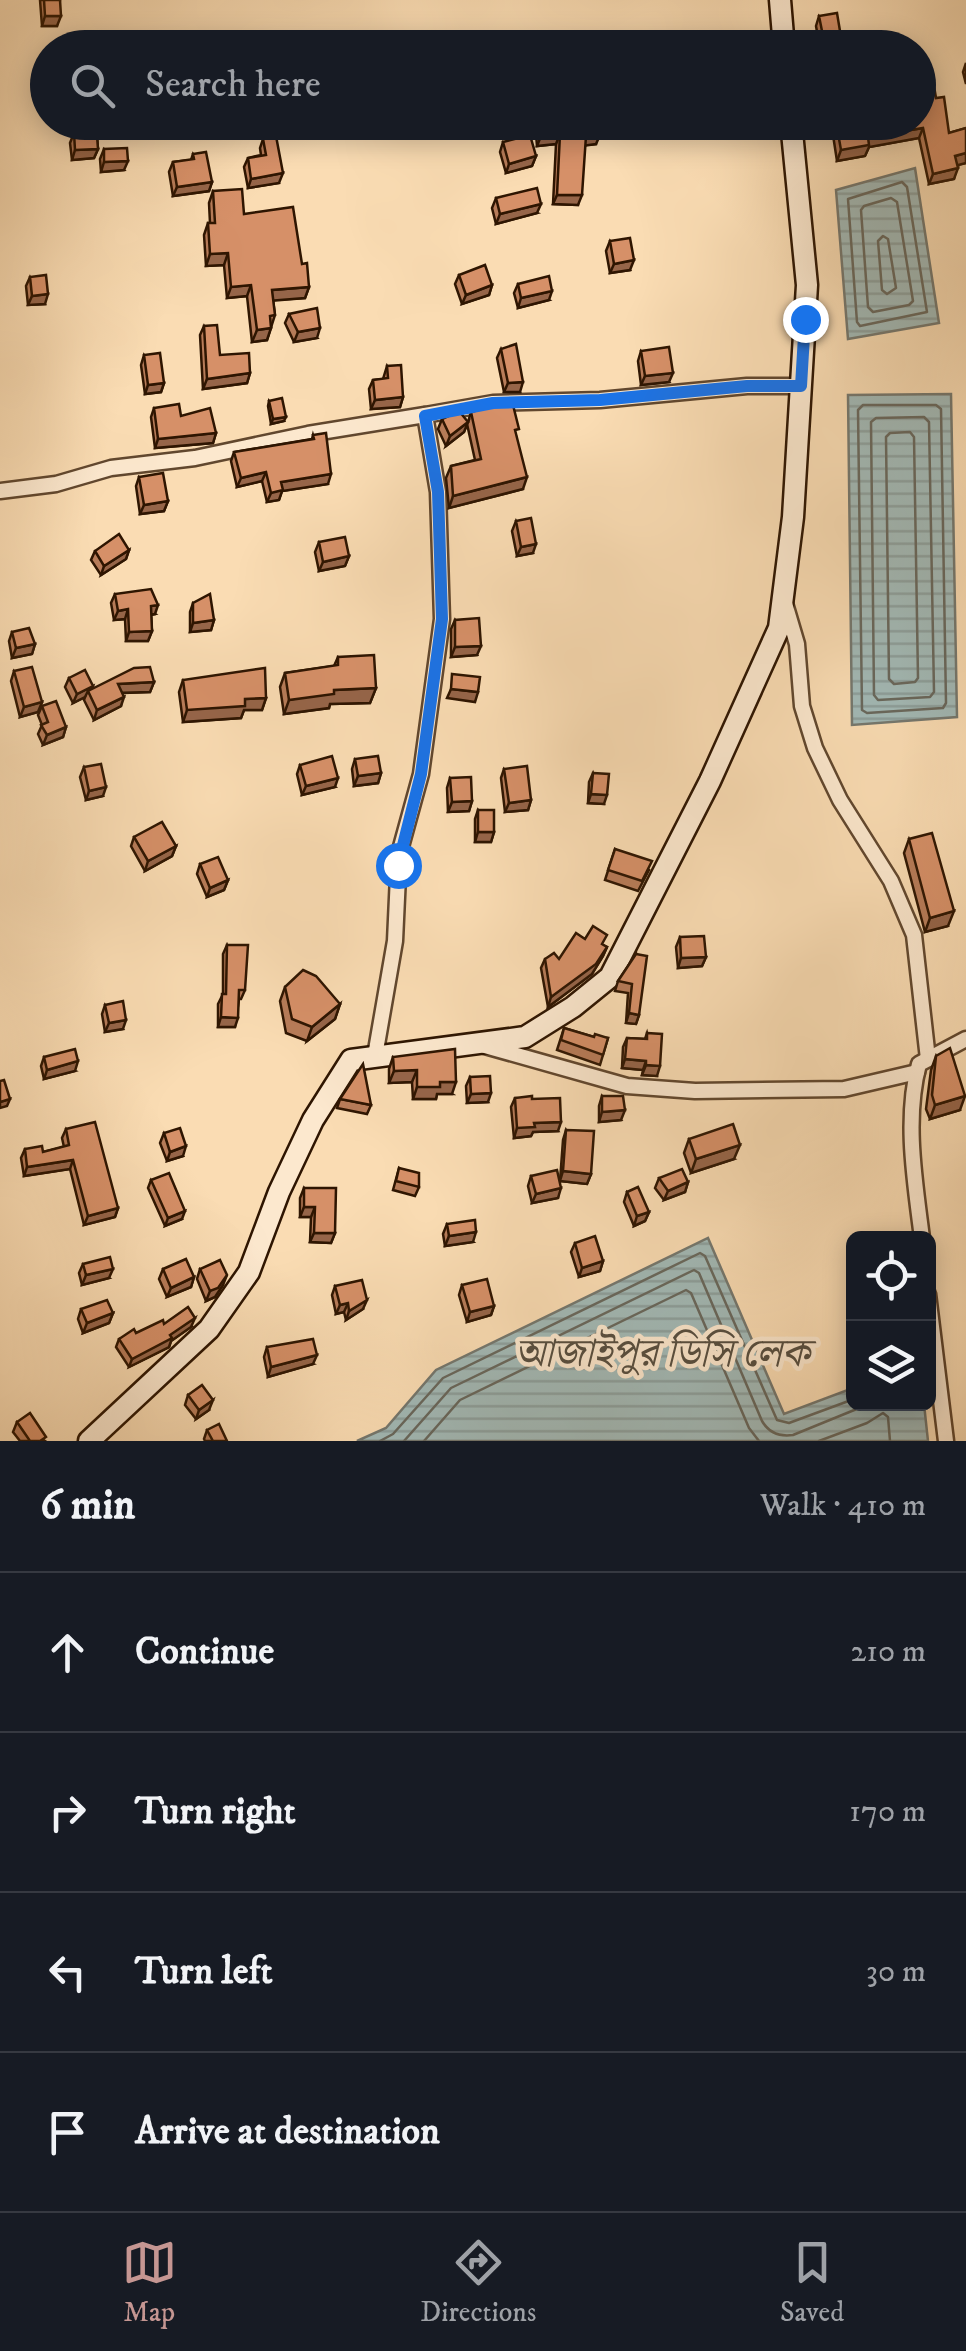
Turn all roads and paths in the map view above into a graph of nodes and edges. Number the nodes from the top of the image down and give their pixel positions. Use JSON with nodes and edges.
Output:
{"nodes":[{"id":1,"x":780,"y":0,"type":"edge"},
{"id":2,"x":782,"y":30,"type":"edge"},
{"id":3,"x":794,"y":140,"type":"edge"},
{"id":4,"x":801,"y":386,"type":"junction"},
{"id":5,"x":425,"y":416,"type":"junction"},
{"id":6,"x":0,"y":492,"type":"edge"},
{"id":7,"x":782,"y":596,"type":"junction"},
{"id":8,"x":966,"y":1038,"type":"edge"},
{"id":9,"x":474,"y":1044,"type":"junction"},
{"id":10,"x":375,"y":1056,"type":"junction"},
{"id":11,"x":928,"y":1059,"type":"junction"},
{"id":12,"x":917,"y":1072,"type":"junction"},
{"id":13,"x":921,"y":1231,"type":"edge"},
{"id":14,"x":931,"y":1321,"type":"edge"},
{"id":15,"x":89,"y":1441,"type":"edge"},
{"id":16,"x":946,"y":1441,"type":"edge"}],
"edges":[{"from":1,"to":2,"type":"street"},
{"from":3,"to":4,"type":"street"},
{"from":4,"to":5,"type":"street"},
{"from":4,"to":7,"type":"street"},
{"from":5,"to":6,"type":"street"},
{"from":5,"to":10,"type":"street"},
{"from":7,"to":9,"type":"street"},
{"from":7,"to":11,"type":"street"},
{"from":8,"to":11,"type":"street"},
{"from":9,"to":10,"type":"street"},
{"from":9,"to":12,"type":"street"},
{"from":10,"to":15,"type":"street"},
{"from":11,"to":12,"type":"street"},
{"from":12,"to":13,"type":"street"},
{"from":14,"to":16,"type":"street"}]}
